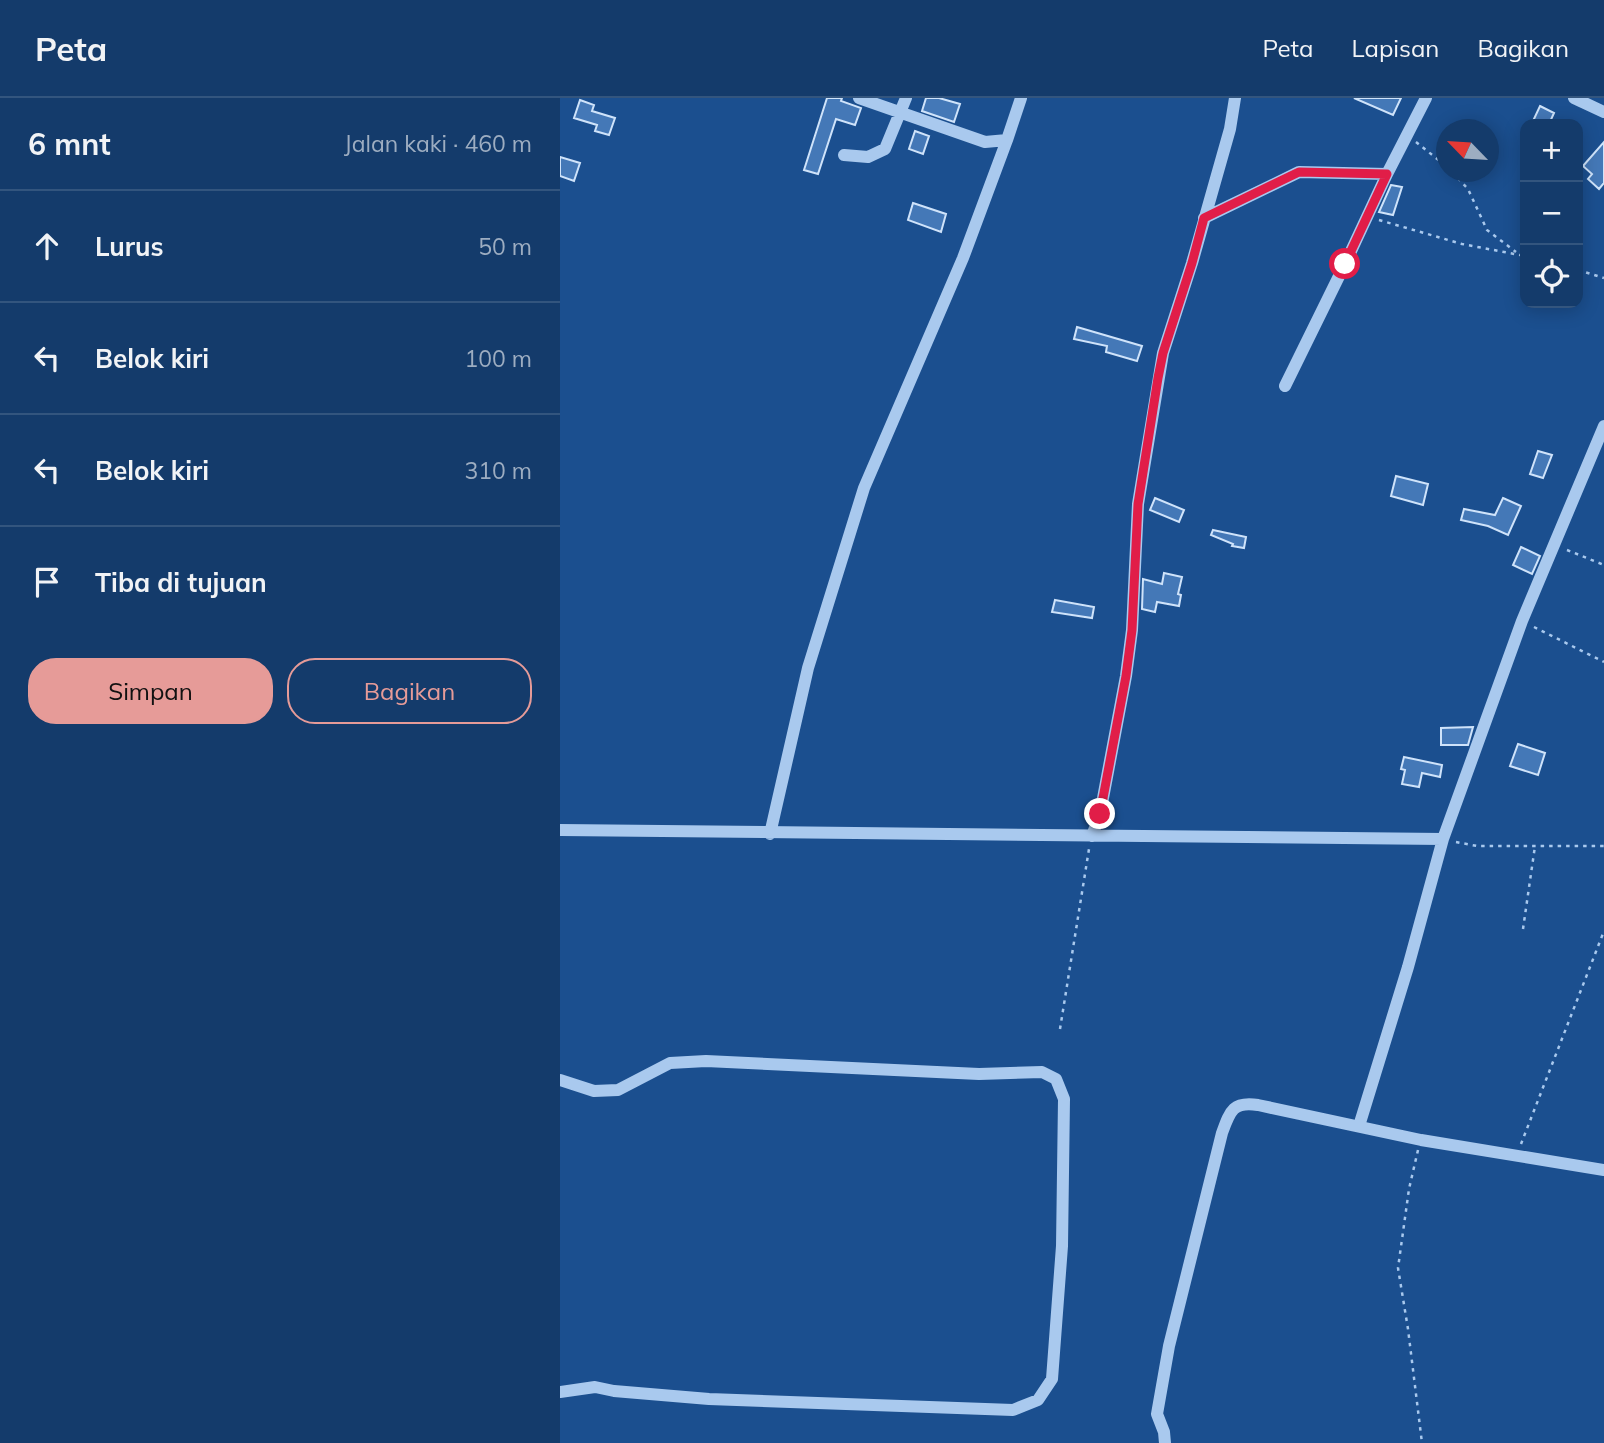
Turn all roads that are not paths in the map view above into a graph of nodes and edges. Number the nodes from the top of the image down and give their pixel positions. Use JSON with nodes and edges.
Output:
{"nodes":[{"id":1,"x":859,"y":98,"type":"edge"},
{"id":2,"x":906,"y":98,"type":"edge"},
{"id":3,"x":1021,"y":98,"type":"edge"},
{"id":4,"x":1236,"y":98,"type":"edge"},
{"id":5,"x":1426,"y":98,"type":"edge"},
{"id":6,"x":1574,"y":98,"type":"edge"},
{"id":7,"x":1603,"y":107,"type":"edge"},
{"id":8,"x":900,"y":112,"type":"junction"},
{"id":9,"x":1007,"y":140,"type":"junction"},
{"id":10,"x":844,"y":155,"type":"dead end"},
{"id":11,"x":1387,"y":174,"type":"junction"},
{"id":12,"x":1204,"y":218,"type":"junction"},
{"id":13,"x":1285,"y":386,"type":"dead end"},
{"id":14,"x":1604,"y":426,"type":"edge"},
{"id":15,"x":560,"y":830,"type":"edge"},
{"id":16,"x":770,"y":834,"type":"junction"},
{"id":17,"x":1091,"y":836,"type":"junction"},
{"id":18,"x":1443,"y":839,"type":"junction"},
{"id":19,"x":560,"y":1080,"type":"edge"},
{"id":20,"x":1359,"y":1126,"type":"junction"},
{"id":21,"x":1604,"y":1170,"type":"edge"},
{"id":22,"x":560,"y":1392,"type":"edge"},
{"id":23,"x":1165,"y":1443,"type":"edge"}],
"edges":[{"from":1,"to":8,"type":"street"},
{"from":2,"to":8,"type":"street"},
{"from":3,"to":9,"type":"street"},
{"from":4,"to":12,"type":"street"},
{"from":5,"to":11,"type":"street"},
{"from":6,"to":7,"type":"street"},
{"from":8,"to":9,"type":"street"},
{"from":8,"to":10,"type":"street"},
{"from":9,"to":16,"type":"street"},
{"from":11,"to":12,"type":"street"},
{"from":11,"to":13,"type":"street"},
{"from":12,"to":17,"type":"street"},
{"from":14,"to":18,"type":"street"},
{"from":15,"to":16,"type":"street"},
{"from":16,"to":17,"type":"street"},
{"from":17,"to":18,"type":"street"},
{"from":18,"to":20,"type":"street"},
{"from":19,"to":22,"type":"street"},
{"from":20,"to":21,"type":"street"},
{"from":20,"to":23,"type":"street"}]}
